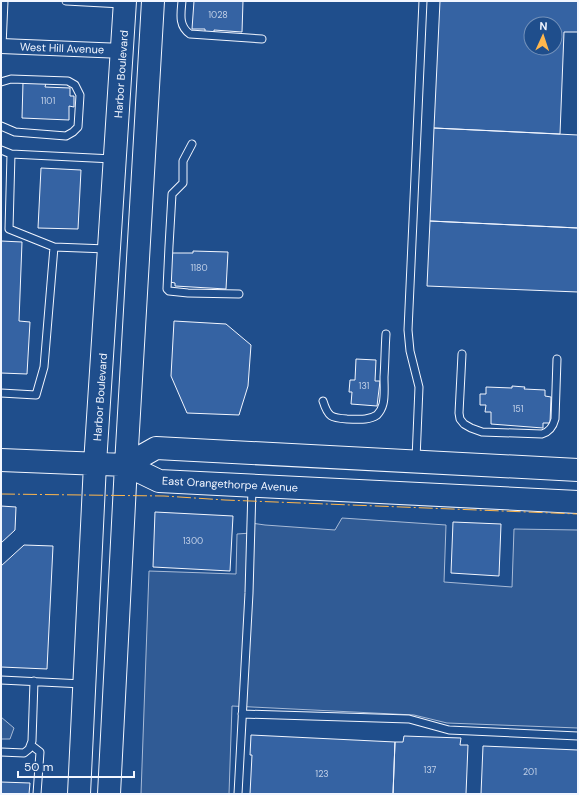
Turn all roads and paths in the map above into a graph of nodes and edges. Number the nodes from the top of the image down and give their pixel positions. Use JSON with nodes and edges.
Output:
{"nodes":[{"id":1,"x":4,"y":1,"type":"edge"},
{"id":2,"x":66,"y":1,"type":"edge"},
{"id":3,"x":153,"y":1,"type":"edge"},
{"id":4,"x":182,"y":1,"type":"edge"},
{"id":5,"x":422,"y":1,"type":"edge"},
{"id":6,"x":125,"y":3,"type":"edge"},
{"id":7,"x":262,"y":39,"type":"dead end"},
{"id":8,"x":1,"y":46,"type":"edge"},
{"id":9,"x":122,"y":51,"type":"junction"},
{"id":10,"x":1,"y":82,"type":"edge"},
{"id":11,"x":1,"y":126,"type":"edge"},
{"id":12,"x":192,"y":144,"type":"dead end"},
{"id":13,"x":1,"y":150,"type":"edge"},
{"id":14,"x":11,"y":154,"type":"junction"},
{"id":15,"x":144,"y":156,"type":"junction"},
{"id":16,"x":115,"y":160,"type":"junction"},
{"id":17,"x":54,"y":247,"type":"junction"},
{"id":18,"x":109,"y":249,"type":"junction"},
{"id":19,"x":239,"y":294,"type":"dead end"},
{"id":20,"x":386,"y":334,"type":"dead end"},
{"id":21,"x":462,"y":354,"type":"dead end"},
{"id":22,"x":557,"y":359,"type":"dead end"},
{"id":23,"x":1,"y":393,"type":"edge"},
{"id":24,"x":323,"y":401,"type":"dead end"},
{"id":25,"x":1,"y":460,"type":"edge"},
{"id":26,"x":416,"y":461,"type":"junction"},
{"id":27,"x":95,"y":464,"type":"junction"},
{"id":28,"x":126,"y":465,"type":"junction"},
{"id":29,"x":578,"y":470,"type":"edge"},
{"id":30,"x":252,"y":486,"type":"junction"},
{"id":31,"x":578,"y":502,"type":"edge"},
{"id":32,"x":1,"y":680,"type":"edge"},
{"id":33,"x":34,"y":681,"type":"junction"},
{"id":34,"x":84,"y":684,"type":"junction"},
{"id":35,"x":242,"y":714,"type":"junction"},
{"id":36,"x":578,"y":736,"type":"edge"},
{"id":37,"x":31,"y":745,"type":"junction"},
{"id":38,"x":1,"y":752,"type":"edge"},
{"id":39,"x":37,"y":794,"type":"edge"},
{"id":40,"x":79,"y":794,"type":"edge"},
{"id":41,"x":109,"y":794,"type":"edge"},
{"id":42,"x":238,"y":794,"type":"edge"}],
"edges":[{"from":1,"to":8,"type":"lane"},
{"from":2,"to":6,"type":"lane"},
{"from":3,"to":15,"type":"main road"},
{"from":4,"to":7,"type":"lane"},
{"from":5,"to":26,"type":"lane"},
{"from":6,"to":9,"type":"main road","name":"Harbor Boulevard"},
{"from":8,"to":9,"type":"street","name":"West Hill Avenue"},
{"from":9,"to":15,"type":"main road"},
{"from":9,"to":16,"type":"main road","name":"Harbor Boulevard"},
{"from":10,"to":11,"type":"lane"},
{"from":12,"to":19,"type":"lane"},
{"from":13,"to":14,"type":"lane"},
{"from":14,"to":16,"type":"lane"},
{"from":14,"to":17,"type":"lane"},
{"from":15,"to":28,"type":"main road"},
{"from":16,"to":18,"type":"main road","name":"Harbor Boulevard"},
{"from":17,"to":18,"type":"lane"},
{"from":17,"to":23,"type":"lane"},
{"from":18,"to":27,"type":"main road","name":"Harbor Boulevard"},
{"from":20,"to":24,"type":"lane"},
{"from":21,"to":22,"type":"lane"},
{"from":25,"to":27,"type":"main road"},
{"from":26,"to":28,"type":"main road"},
{"from":26,"to":29,"type":"main road"},
{"from":27,"to":28,"type":"main road"},
{"from":27,"to":34,"type":"main road","name":"Harbor Boulevard"},
{"from":28,"to":30,"type":"main road","name":"East Orangethorpe Avenue"},
{"from":28,"to":41,"type":"main road"},
{"from":30,"to":31,"type":"main road","name":"East Orangethorpe Avenue"},
{"from":30,"to":35,"type":"lane"},
{"from":32,"to":33,"type":"lane"},
{"from":33,"to":34,"type":"lane"},
{"from":33,"to":37,"type":"lane"},
{"from":34,"to":40,"type":"main road","name":"Harbor Boulevard"},
{"from":35,"to":36,"type":"lane"},
{"from":35,"to":42,"type":"lane"},
{"from":37,"to":38,"type":"lane"},
{"from":37,"to":39,"type":"lane"}]}
